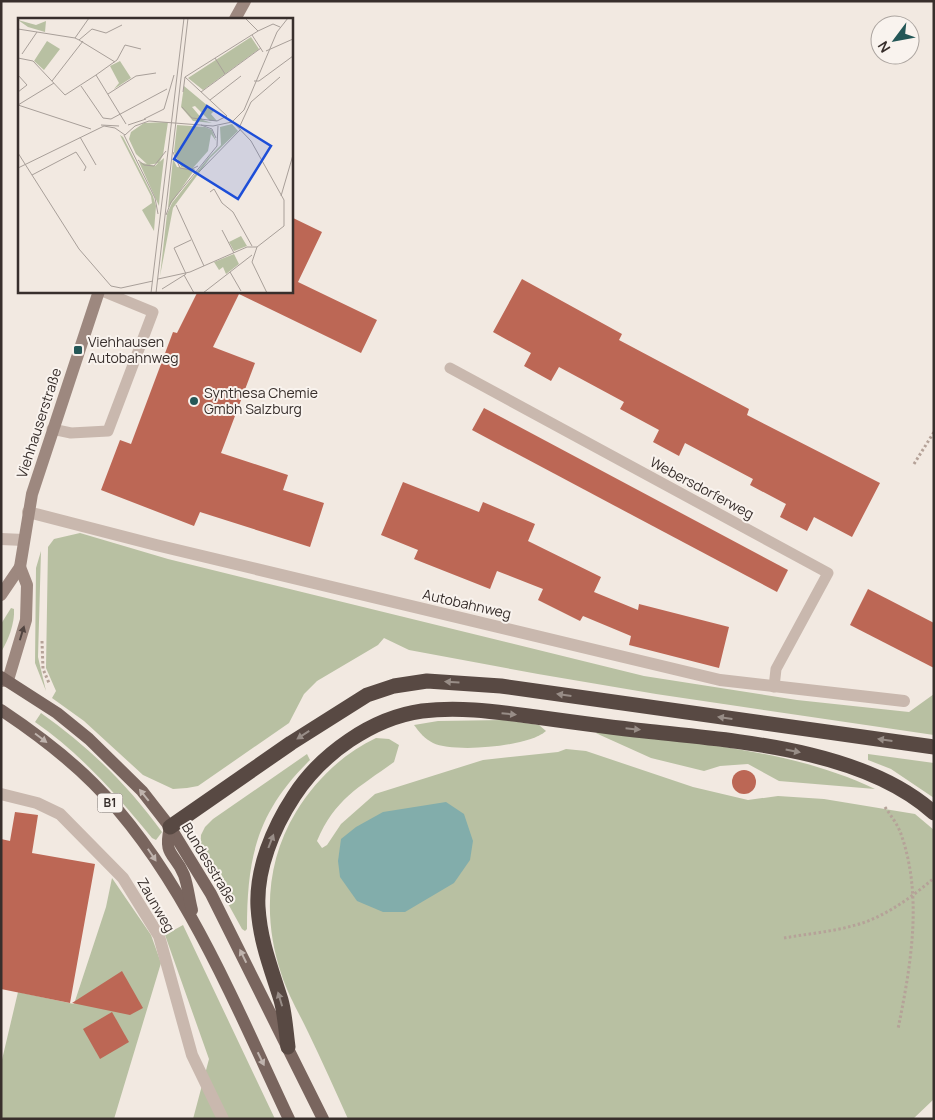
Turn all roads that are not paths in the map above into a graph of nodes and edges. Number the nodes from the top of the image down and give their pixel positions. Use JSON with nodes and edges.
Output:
{"nodes":[{"id":1,"x":245,"y":1,"type":"edge"},
{"id":2,"x":236,"y":18,"type":"edge"},
{"id":3,"x":100,"y":292,"type":"edge"},
{"id":4,"x":103,"y":292,"type":"edge"},
{"id":5,"x":450,"y":368,"type":"dead end"},
{"id":6,"x":52,"y":429,"type":"junction"},
{"id":7,"x":28,"y":512,"type":"junction"},
{"id":8,"x":1,"y":539,"type":"edge"},
{"id":9,"x":24,"y":540,"type":"junction"},
{"id":10,"x":20,"y":567,"type":"junction"},
{"id":11,"x":1,"y":595,"type":"edge"},
{"id":12,"x":4,"y":679,"type":"edge"},
{"id":13,"x":774,"y":687,"type":"junction"},
{"id":14,"x":904,"y":701,"type":"dead end"},
{"id":15,"x":1,"y":710,"type":"edge"},
{"id":16,"x":934,"y":747,"type":"edge"},
{"id":17,"x":1,"y":794,"type":"edge"},
{"id":18,"x":934,"y":814,"type":"edge"},
{"id":19,"x":170,"y":827,"type":"junction"},
{"id":20,"x":194,"y":920,"type":"junction"},
{"id":21,"x":288,"y":1047,"type":"junction"},
{"id":22,"x":223,"y":1119,"type":"edge"},
{"id":23,"x":289,"y":1119,"type":"edge"},
{"id":24,"x":323,"y":1119,"type":"edge"}],
"edges":[{"from":1,"to":2,"type":"street"},
{"from":3,"to":6,"type":"street","name":"Viehhauserstraße"},
{"from":4,"to":6,"type":"lane"},
{"from":5,"to":13,"type":"lane","name":"Webersdorferweg"},
{"from":6,"to":7,"type":"street","name":"Viehhauserstraße"},
{"from":7,"to":9,"type":"street","name":"Viehhauserstraße"},
{"from":7,"to":13,"type":"street","name":"Autobahnweg"},
{"from":8,"to":9,"type":"street"},
{"from":9,"to":10,"type":"street","name":"Viehhauserstraße"},
{"from":10,"to":11,"type":"street","name":"Viehhauserstraße"},
{"from":12,"to":10,"type":"street","name":"Viehhauserstraße","one_way":true},
{"from":19,"to":12,"type":"main road","name":"Bundesstraße","number":"B1","one_way":true},
{"from":13,"to":14,"type":"street","name":"Autobahnweg"},
{"from":15,"to":20,"type":"main road","number":"B1","one_way":true},
{"from":16,"to":19,"type":"highway","one_way":true},
{"from":17,"to":22,"type":"street","name":"Zaunweg"},
{"from":21,"to":18,"type":"highway","one_way":true},
{"from":19,"to":20,"type":"main road"},
{"from":21,"to":19,"type":"main road","name":"Bundesstraße","number":"B1","one_way":true},
{"from":20,"to":23,"type":"main road","number":"B1","one_way":true},
{"from":21,"to":24,"type":"main road","name":"Bundesstraße","number":"B1"}]}
